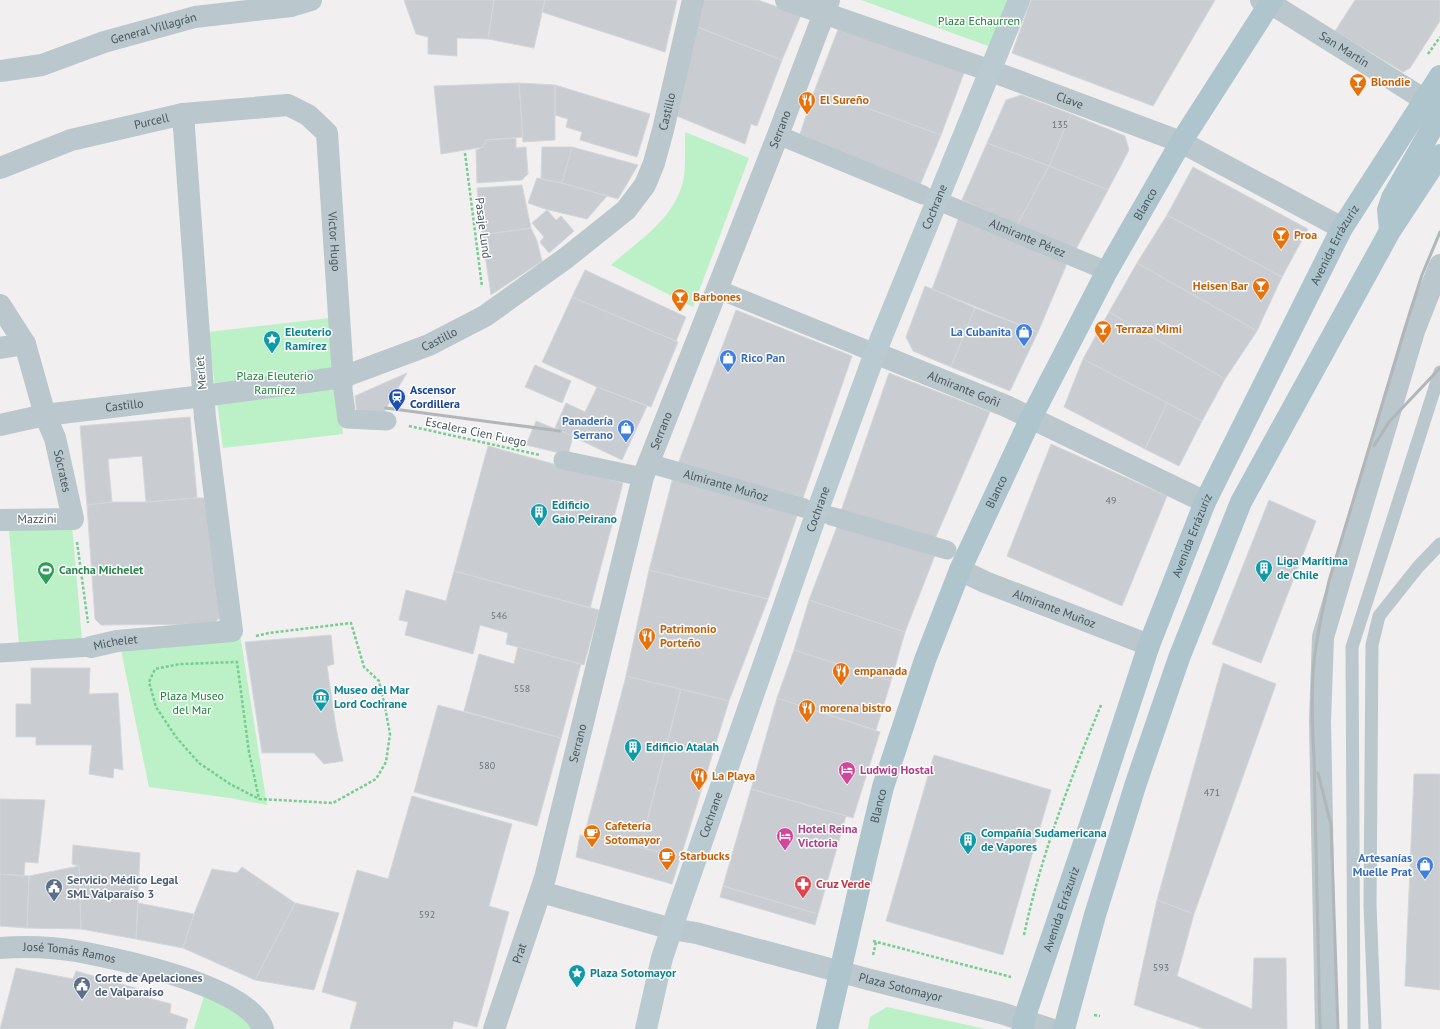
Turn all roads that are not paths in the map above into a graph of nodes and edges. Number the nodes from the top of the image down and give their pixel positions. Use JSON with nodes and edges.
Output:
{"nodes":[{"id":1,"x":311,"y":0,"type":"edge"},
{"id":2,"x":692,"y":0,"type":"edge"},
{"id":3,"x":786,"y":0,"type":"edge"},
{"id":4,"x":1020,"y":0,"type":"edge"},
{"id":5,"x":1268,"y":1,"type":"edge"},
{"id":6,"x":827,"y":7,"type":"edge"},
{"id":7,"x":0,"y":71,"type":"edge"},
{"id":8,"x":991,"y":71,"type":"junction"},
{"id":9,"x":1440,"y":76,"type":"edge"},
{"id":10,"x":1425,"y":100,"type":"junction"},
{"id":11,"x":183,"y":114,"type":"junction"},
{"id":12,"x":308,"y":115,"type":"joint"},
{"id":13,"x":778,"y":135,"type":"junction"},
{"id":14,"x":1181,"y":142,"type":"junction"},
{"id":15,"x":1440,"y":155,"type":"edge"},
{"id":16,"x":0,"y":168,"type":"edge"},
{"id":17,"x":924,"y":195,"type":"dead end"},
{"id":18,"x":948,"y":205,"type":"dead end"},
{"id":19,"x":1342,"y":228,"type":"junction"},
{"id":20,"x":1390,"y":231,"type":"junction"},
{"id":21,"x":1440,"y":265,"type":"edge"},
{"id":22,"x":1106,"y":271,"type":"junction"},
{"id":23,"x":717,"y":289,"type":"junction"},
{"id":24,"x":0,"y":305,"type":"edge"},
{"id":25,"x":25,"y":344,"type":"junction"},
{"id":26,"x":0,"y":348,"type":"edge"},
{"id":27,"x":875,"y":353,"type":"junction"},
{"id":28,"x":1440,"y":372,"type":"edge"},
{"id":29,"x":343,"y":376,"type":"junction"},
{"id":30,"x":203,"y":396,"type":"junction"},
{"id":31,"x":45,"y":415,"type":"junction"},
{"id":32,"x":1031,"y":418,"type":"junction"},
{"id":33,"x":387,"y":421,"type":"road end"},
{"id":34,"x":0,"y":425,"type":"edge"},
{"id":35,"x":563,"y":460,"type":"road end"},
{"id":36,"x":645,"y":470,"type":"junction"},
{"id":37,"x":1205,"y":502,"type":"junction"},
{"id":38,"x":804,"y":508,"type":"dead end"},
{"id":39,"x":830,"y":516,"type":"dead end"},
{"id":40,"x":74,"y":519,"type":"joint"},
{"id":41,"x":0,"y":520,"type":"edge"},
{"id":42,"x":1440,"y":544,"type":"edge"},
{"id":43,"x":947,"y":550,"type":"dead end"},
{"id":44,"x":960,"y":570,"type":"junction"},
{"id":45,"x":232,"y":631,"type":"joint"},
{"id":46,"x":1149,"y":645,"type":"junction"},
{"id":47,"x":91,"y":647,"type":"joint"},
{"id":48,"x":0,"y":653,"type":"edge"},
{"id":49,"x":543,"y":885,"type":"junction"},
{"id":50,"x":672,"y":929,"type":"junction"},
{"id":51,"x":0,"y":948,"type":"edge"},
{"id":52,"x":840,"y":972,"type":"junction"},
{"id":53,"x":1024,"y":1024,"type":"edge"},
{"id":54,"x":263,"y":1029,"type":"edge"},
{"id":55,"x":494,"y":1029,"type":"edge"},
{"id":56,"x":646,"y":1029,"type":"edge"},
{"id":57,"x":828,"y":1029,"type":"edge"},
{"id":58,"x":1050,"y":1029,"type":"edge"},
{"id":59,"x":1064,"y":1029,"type":"edge"},
{"id":60,"x":1326,"y":1029,"type":"edge"},
{"id":61,"x":1354,"y":1029,"type":"edge"},
{"id":62,"x":1375,"y":1029,"type":"edge"}],
"edges":[{"from":1,"to":7,"type":"street","name":"General Villagrán"},
{"from":2,"to":29,"type":"street","name":"Castillo"},
{"from":3,"to":6,"type":"street","name":"Clave"},
{"from":4,"to":8,"type":"main road","name":"Cochrane"},
{"from":5,"to":10,"type":"street","name":"San Martín"},
{"from":5,"to":14,"type":"main road","name":"Blanco"},
{"from":6,"to":8,"type":"street","name":"Clave"},
{"from":6,"to":13,"type":"street","name":"Serrano"},
{"from":8,"to":14,"type":"street","name":"Clave"},
{"from":8,"to":27,"type":"main road","name":"Cochrane"},
{"from":9,"to":10,"type":"main road","name":"Avenida Errázuriz"},
{"from":10,"to":19,"type":"main road","name":"Avenida Errázuriz"},
{"from":10,"to":20,"type":"main road"},
{"from":11,"to":12,"type":"street","name":"Purcell"},
{"from":11,"to":16,"type":"street","name":"Purcell"},
{"from":11,"to":30,"type":"street","name":"Merlet"},
{"from":12,"to":29,"type":"street","name":"Víctor Hugo"},
{"from":13,"to":17,"type":"street"},
{"from":13,"to":23,"type":"street","name":"Serrano"},
{"from":14,"to":19,"type":"street","name":"Clave"},
{"from":14,"to":22,"type":"main road","name":"Blanco"},
{"from":15,"to":20,"type":"main road"},
{"from":18,"to":22,"type":"street","name":"Almirante Pérez"},
{"from":19,"to":37,"type":"main road","name":"Avenida Errázuriz"},
{"from":20,"to":59,"type":"main road"},
{"from":21,"to":60,"type":"street"},
{"from":22,"to":32,"type":"main road","name":"Blanco"},
{"from":23,"to":27,"type":"street","name":"Almirante Goñi"},
{"from":23,"to":36,"type":"street","name":"Serrano"},
{"from":24,"to":25,"type":"street","name":"Sócrates"},
{"from":25,"to":26,"type":"street"},
{"from":25,"to":31,"type":"street","name":"Sócrates"},
{"from":27,"to":32,"type":"street","name":"Almirante Goñi"},
{"from":27,"to":50,"type":"main road","name":"Cochrane"},
{"from":28,"to":61,"type":"lane"},
{"from":29,"to":30,"type":"street","name":"Castillo"},
{"from":29,"to":33,"type":"street"},
{"from":30,"to":31,"type":"street","name":"Castillo"},
{"from":30,"to":45,"type":"street","name":"Merlet"},
{"from":31,"to":34,"type":"street","name":"Castillo"},
{"from":31,"to":40,"type":"street","name":"Sócrates"},
{"from":32,"to":37,"type":"street","name":"Almirante Goñi"},
{"from":32,"to":44,"type":"main road","name":"Blanco"},
{"from":35,"to":36,"type":"street","name":"Almirante Muñoz"},
{"from":36,"to":38,"type":"street","name":"Almirante Muñoz"},
{"from":36,"to":49,"type":"street","name":"Serrano"},
{"from":37,"to":46,"type":"main road","name":"Avenida Errázuriz"},
{"from":39,"to":43,"type":"street"},
{"from":40,"to":41,"type":"street","name":"Mazzini"},
{"from":42,"to":62,"type":"lane"},
{"from":44,"to":46,"type":"street","name":"Almirante Muñoz"},
{"from":44,"to":52,"type":"main road","name":"Blanco"},
{"from":45,"to":47,"type":"street","name":"Michelet"},
{"from":46,"to":53,"type":"main road","name":"Avenida Errázuriz"},
{"from":47,"to":48,"type":"street","name":"Michelet"},
{"from":49,"to":50,"type":"street","name":"Plaza Sotomayor"},
{"from":49,"to":55,"type":"street","name":"Prat"},
{"from":50,"to":52,"type":"street","name":"Plaza Sotomayor"},
{"from":50,"to":56,"type":"main road","name":"Cochrane"},
{"from":51,"to":54,"type":"street","name":"José Tomás Ramos"},
{"from":52,"to":53,"type":"street","name":"Plaza Sotomayor"},
{"from":52,"to":57,"type":"main road","name":"Blanco"},
{"from":53,"to":58,"type":"street","name":"Plaza Sotomayor"}]}
